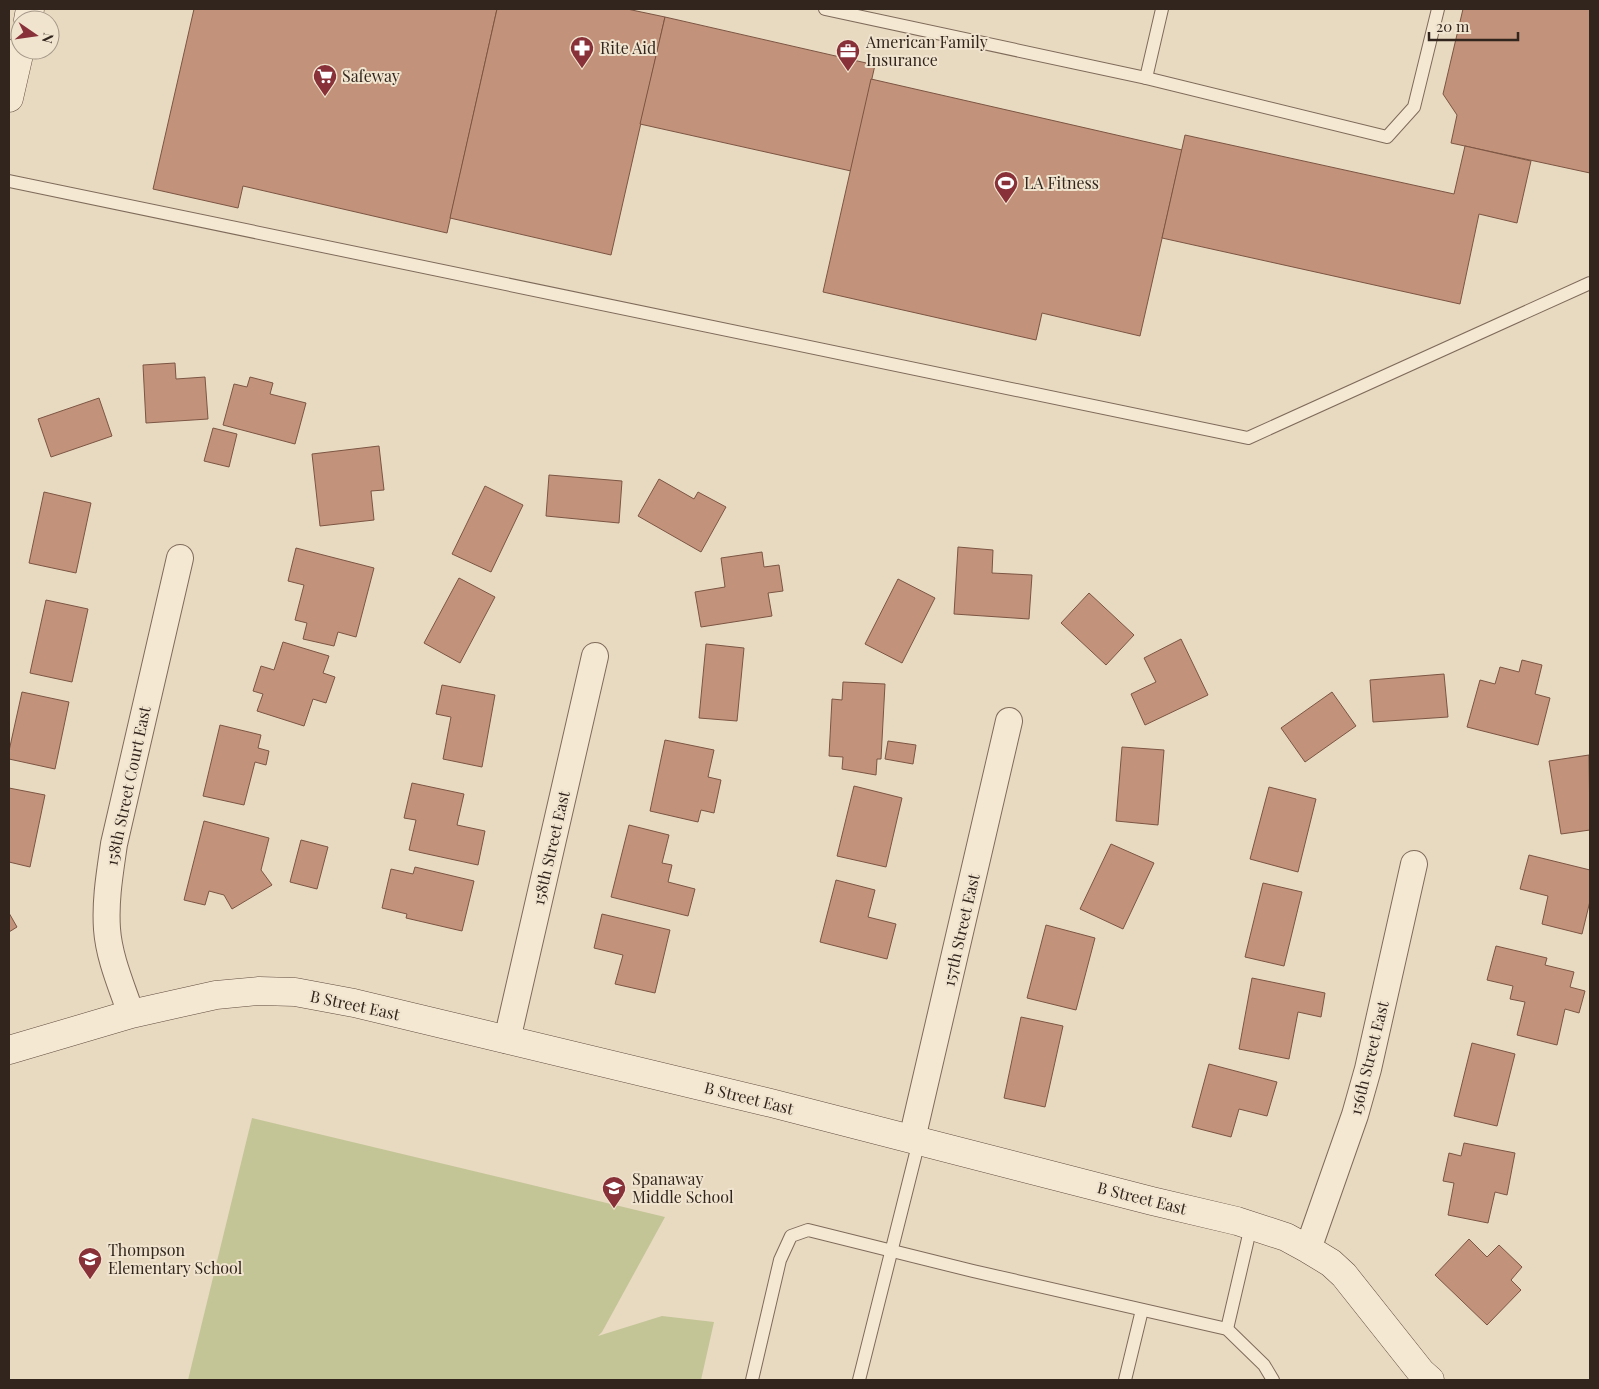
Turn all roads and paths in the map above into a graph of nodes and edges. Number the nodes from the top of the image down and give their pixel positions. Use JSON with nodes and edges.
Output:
{"nodes":[{"id":1,"x":825,"y":9,"type":"edge"},
{"id":2,"x":1162,"y":9,"type":"edge"},
{"id":3,"x":1438,"y":9,"type":"edge"},
{"id":4,"x":18,"y":60,"type":"edge"},
{"id":5,"x":1146,"y":78,"type":"junction"},
{"id":6,"x":9,"y":98,"type":"edge"},
{"id":7,"x":9,"y":181,"type":"edge"},
{"id":8,"x":1590,"y":283,"type":"edge"},
{"id":9,"x":180,"y":558,"type":"dead end"},
{"id":10,"x":595,"y":656,"type":"dead end"},
{"id":11,"x":1009,"y":721,"type":"dead end"},
{"id":12,"x":1414,"y":864,"type":"dead end"},
{"id":13,"x":131,"y":1014,"type":"junction"},
{"id":14,"x":507,"y":1040,"type":"junction"},
{"id":15,"x":9,"y":1050,"type":"edge"},
{"id":16,"x":916,"y":1140,"type":"junction"},
{"id":17,"x":1251,"y":1226,"type":"junction"},
{"id":18,"x":1308,"y":1249,"type":"junction"},
{"id":19,"x":892,"y":1251,"type":"junction"},
{"id":20,"x":1142,"y":1310,"type":"junction"},
{"id":21,"x":1227,"y":1329,"type":"junction"},
{"id":22,"x":752,"y":1380,"type":"edge"},
{"id":23,"x":859,"y":1380,"type":"edge"},
{"id":24,"x":1125,"y":1380,"type":"edge"},
{"id":25,"x":1273,"y":1380,"type":"edge"},
{"id":26,"x":1430,"y":1380,"type":"edge"}],
"edges":[{"from":1,"to":5,"type":"lane"},
{"from":2,"to":5,"type":"lane"},
{"from":3,"to":5,"type":"lane"},
{"from":4,"to":6,"type":"street"},
{"from":7,"to":8,"type":"lane"},
{"from":9,"to":13,"type":"street","name":"158th Street Court East"},
{"from":10,"to":14,"type":"street","name":"158th Street East"},
{"from":11,"to":16,"type":"street","name":"157th Street East"},
{"from":12,"to":18,"type":"street","name":"156th Street East"},
{"from":13,"to":14,"type":"street","name":"B Street East"},
{"from":13,"to":15,"type":"street","name":"B Street East"},
{"from":14,"to":16,"type":"street","name":"B Street East"},
{"from":16,"to":17,"type":"street","name":"B Street East"},
{"from":16,"to":19,"type":"lane"},
{"from":17,"to":18,"type":"street","name":"B Street East"},
{"from":17,"to":21,"type":"lane"},
{"from":18,"to":26,"type":"street","name":"B Street East"},
{"from":19,"to":20,"type":"lane"},
{"from":19,"to":22,"type":"lane"},
{"from":19,"to":23,"type":"lane"},
{"from":20,"to":21,"type":"lane"},
{"from":20,"to":24,"type":"lane"},
{"from":21,"to":25,"type":"lane"}]}
